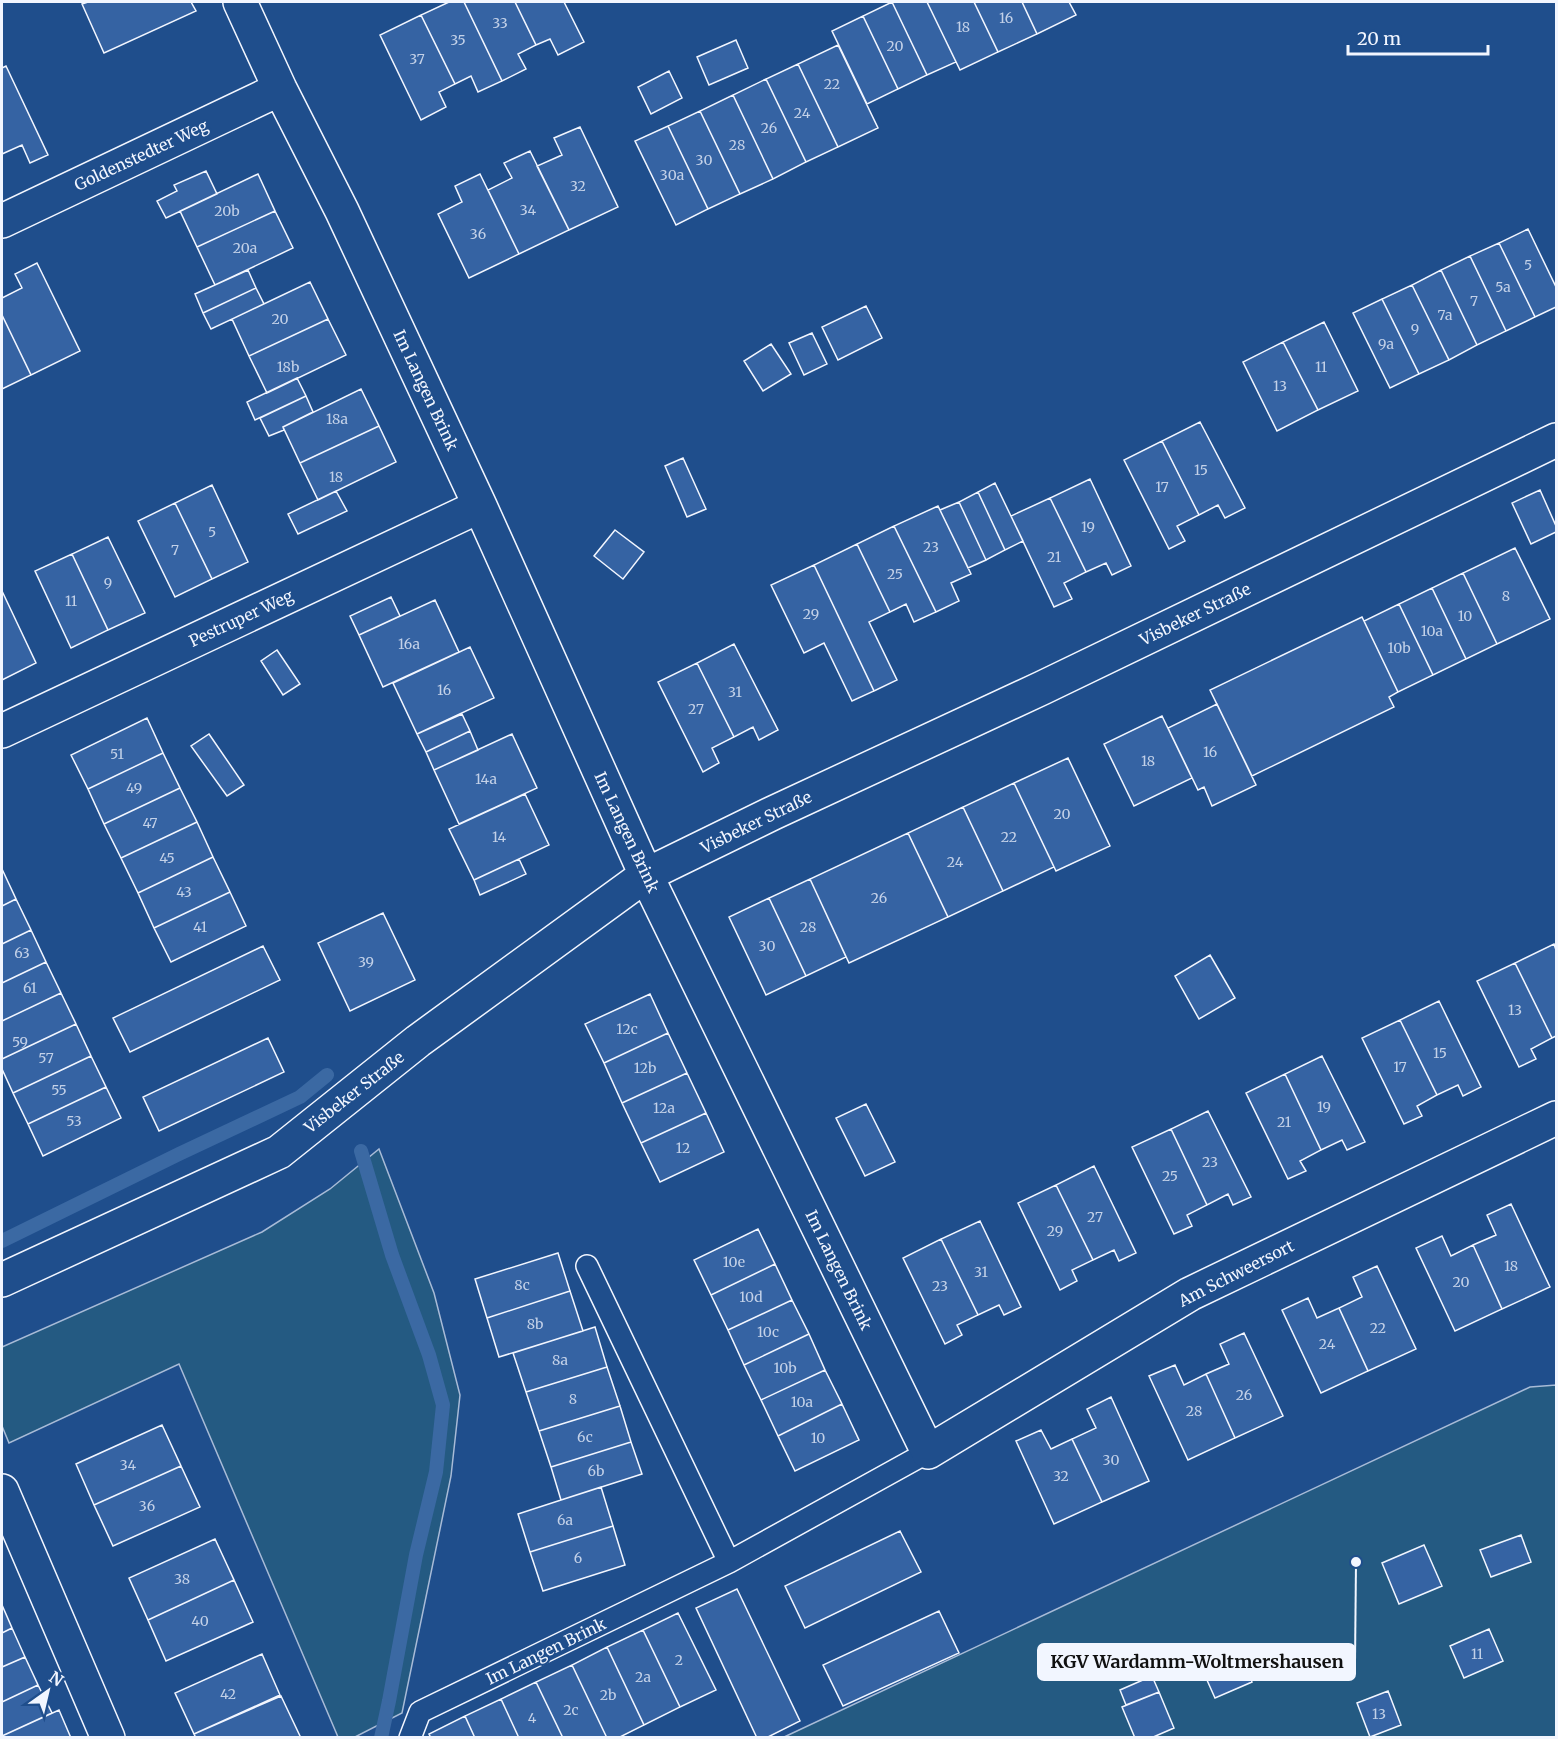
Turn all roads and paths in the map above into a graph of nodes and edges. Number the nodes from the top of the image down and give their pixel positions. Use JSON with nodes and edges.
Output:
{"nodes":[{"id":1,"x":240,"y":2,"type":"edge"},
{"id":2,"x":280,"y":89,"type":"junction"},
{"id":3,"x":2,"y":221,"type":"edge"},
{"id":4,"x":1557,"y":440,"type":"edge"},
{"id":5,"x":480,"y":506,"type":"junction"},
{"id":6,"x":2,"y":731,"type":"edge"},
{"id":7,"x":646,"y":875,"type":"junction"},
{"id":8,"x":1557,"y":1118,"type":"edge"},
{"id":9,"x":587,"y":1266,"type":"dead end"},
{"id":10,"x":2,"y":1280,"type":"edge"},
{"id":11,"x":928,"y":1452,"type":"junction"},
{"id":12,"x":2,"y":1491,"type":"edge"},
{"id":13,"x":729,"y":1562,"type":"junction"},
{"id":14,"x":108,"y":1737,"type":"edge"},
{"id":15,"x":410,"y":1737,"type":"edge"}],
"edges":[{"from":1,"to":2,"type":"street","name":"Im Langen Brink"},
{"from":2,"to":3,"type":"street","name":"Goldenstedter Weg"},
{"from":2,"to":5,"type":"street","name":"Im Langen Brink"},
{"from":4,"to":7,"type":"street","name":"Visbeker Straße"},
{"from":5,"to":6,"type":"street","name":"Pestruper Weg"},
{"from":5,"to":7,"type":"street","name":"Im Langen Brink"},
{"from":7,"to":10,"type":"street","name":"Visbeker Straße"},
{"from":7,"to":11,"type":"street","name":"Im Langen Brink"},
{"from":8,"to":11,"type":"street","name":"Am Schweersort"},
{"from":9,"to":13,"type":"lane"},
{"from":11,"to":13,"type":"lane","name":"Im Langen Brink"},
{"from":12,"to":14,"type":"street"},
{"from":13,"to":15,"type":"lane","name":"Im Langen Brink"}]}
